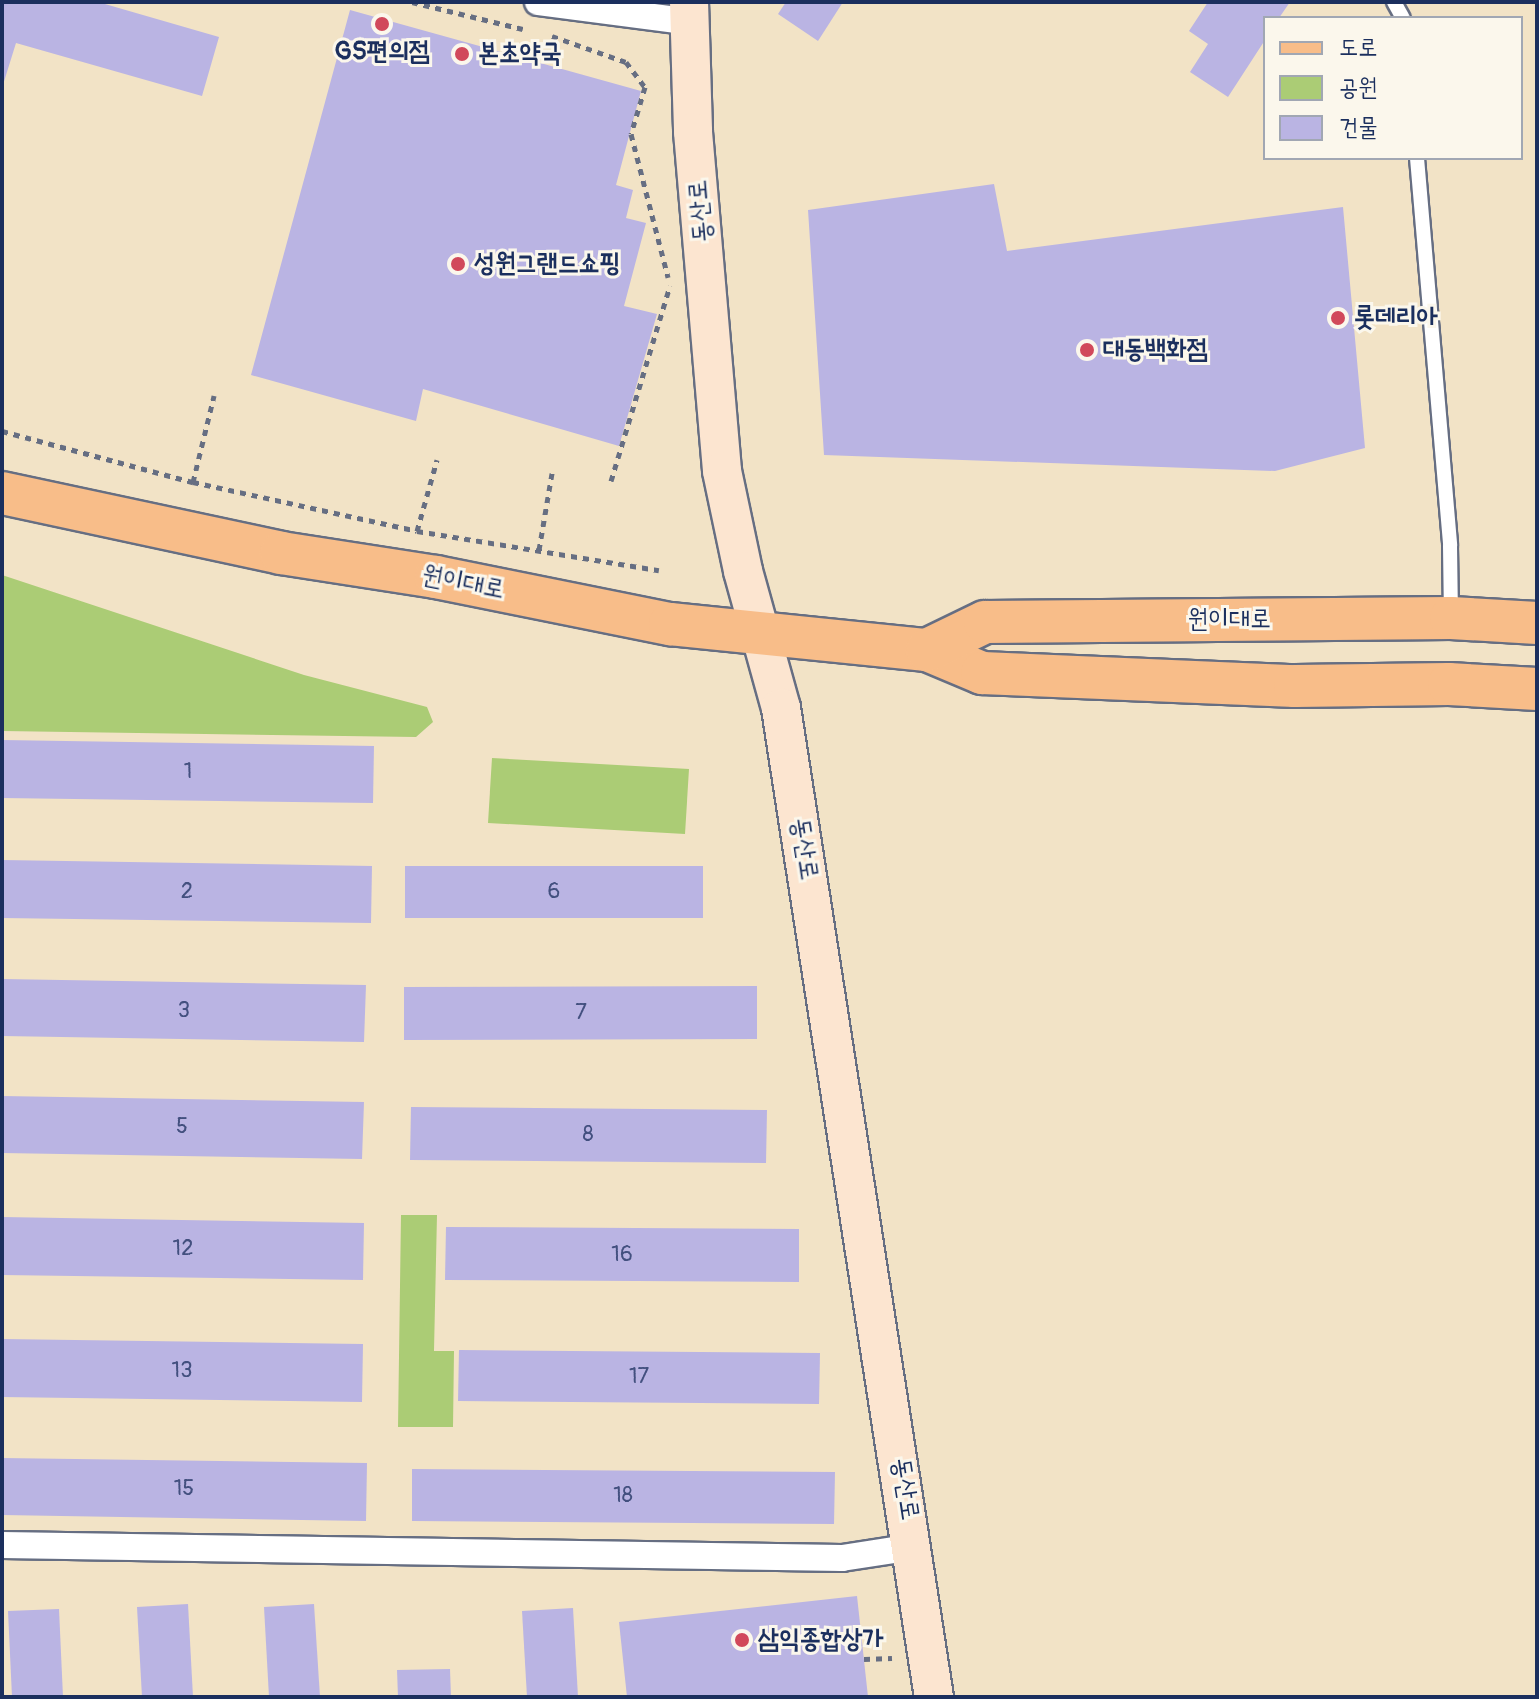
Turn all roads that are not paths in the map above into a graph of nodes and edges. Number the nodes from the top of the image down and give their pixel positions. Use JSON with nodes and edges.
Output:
{"nodes":[{"id":1,"x":538,"y":2,"type":"edge"},
{"id":2,"x":691,"y":12,"type":"edge"},
{"id":3,"x":1417,"y":160,"type":"edge"},
{"id":4,"x":2,"y":493,"type":"edge"},
{"id":5,"x":1451,"y":618,"type":"junction"},
{"id":6,"x":1537,"y":623,"type":"edge"},
{"id":7,"x":764,"y":636,"type":"junction"},
{"id":8,"x":927,"y":650,"type":"junction"},
{"id":9,"x":1537,"y":689,"type":"edge"},
{"id":10,"x":2,"y":1545,"type":"edge"},
{"id":11,"x":914,"y":1547,"type":"junction"},
{"id":12,"x":934,"y":1697,"type":"edge"}],
"edges":[{"from":1,"to":2,"type":"street"},
{"from":2,"to":7,"type":"main road","name":"동산로"},
{"from":3,"to":5,"type":"lane"},
{"from":4,"to":7,"type":"main road","name":"원이대로"},
{"from":5,"to":6,"type":"main road","name":"원이대로"},
{"from":5,"to":8,"type":"main road","name":"원이대로"},
{"from":7,"to":8,"type":"main road","name":"원이대로"},
{"from":7,"to":11,"type":"main road","name":"동산로"},
{"from":8,"to":9,"type":"main road","name":"원이대로"},
{"from":10,"to":11,"type":"street"},
{"from":11,"to":12,"type":"main road","name":"동산로"}]}
